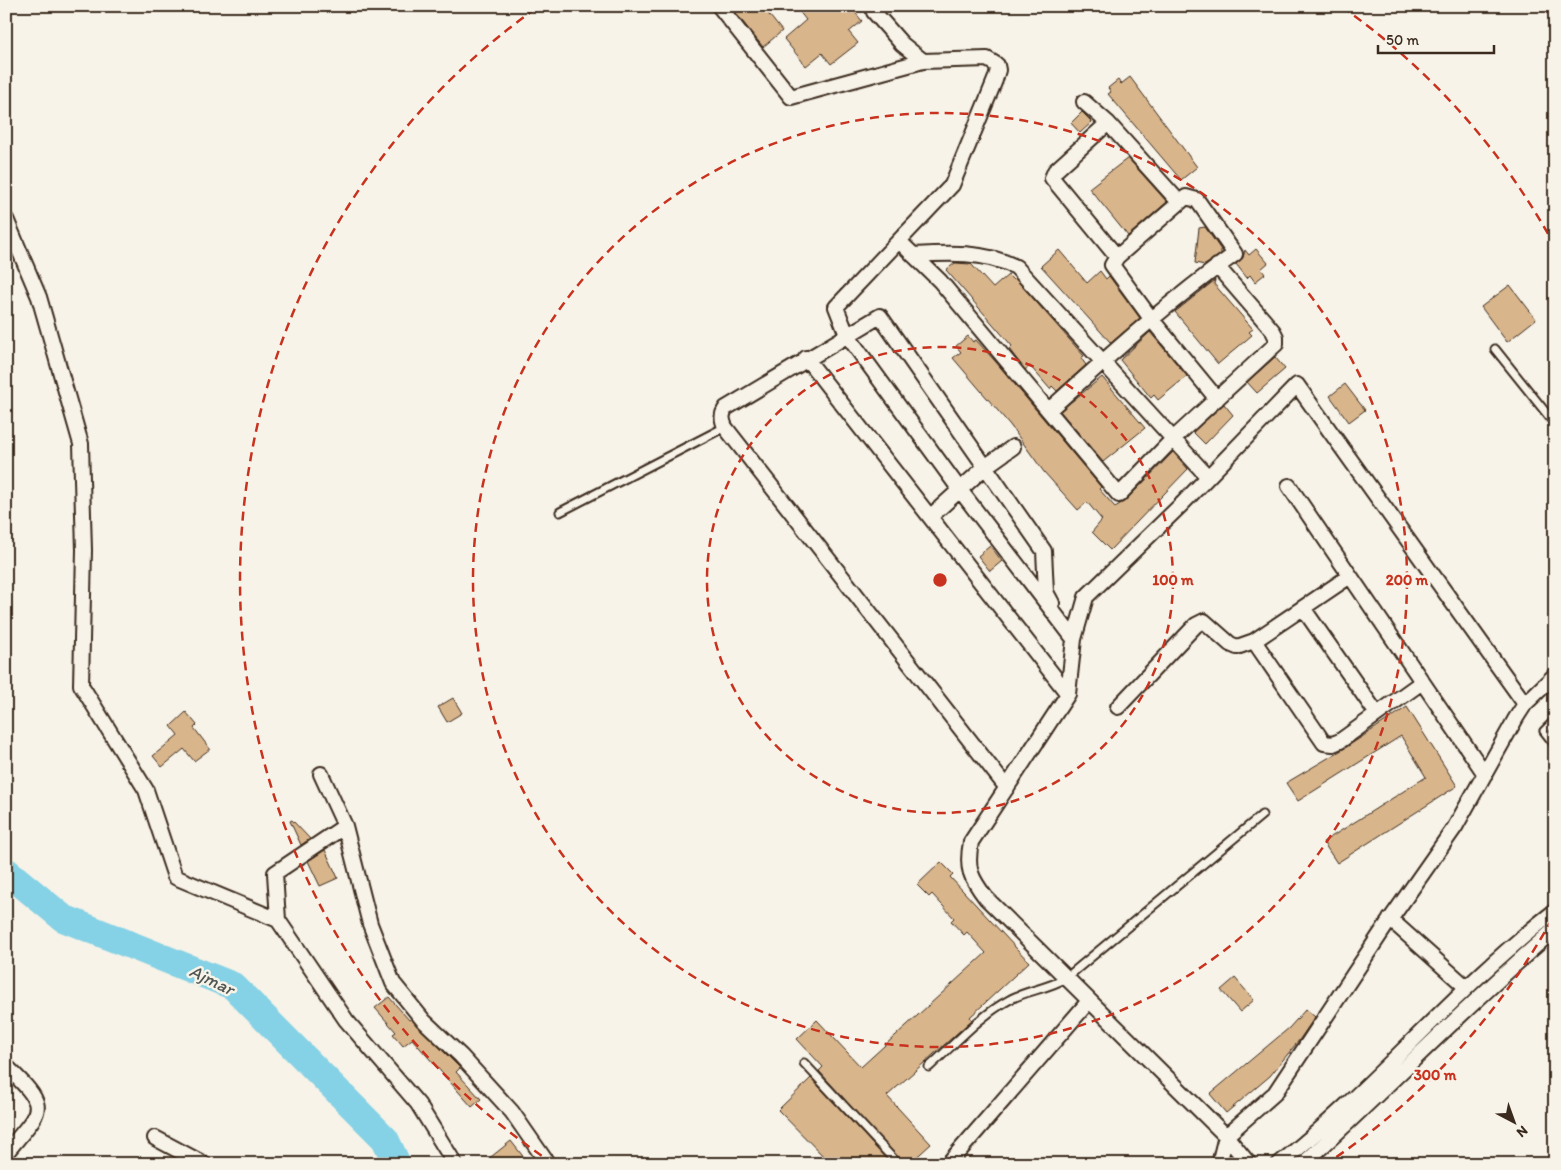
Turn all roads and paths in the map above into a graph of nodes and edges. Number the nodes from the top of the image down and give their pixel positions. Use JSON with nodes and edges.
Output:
{"nodes":[{"id":1,"x":719,"y":6,"type":"edge"},
{"id":2,"x":873,"y":6,"type":"edge"},
{"id":3,"x":923,"y":61,"type":"junction"},
{"id":4,"x":1084,"y":102,"type":"dead end"},
{"id":5,"x":1108,"y":123,"type":"junction"},
{"id":6,"x":1179,"y":202,"type":"junction"},
{"id":7,"x":6,"y":218,"type":"edge"},
{"id":8,"x":899,"y":241,"type":"junction"},
{"id":9,"x":913,"y":255,"type":"junction"},
{"id":10,"x":1117,"y":257,"type":"junction"},
{"id":11,"x":1217,"y":266,"type":"junction"},
{"id":12,"x":1152,"y":320,"type":"junction"},
{"id":13,"x":846,"y":335,"type":"junction"},
{"id":14,"x":1495,"y":349,"type":"dead end"},
{"id":15,"x":806,"y":358,"type":"junction"},
{"id":16,"x":1103,"y":360,"type":"junction"},
{"id":17,"x":1217,"y":399,"type":"junction"},
{"id":18,"x":1049,"y":410,"type":"junction"},
{"id":19,"x":1555,"y":424,"type":"edge"},
{"id":20,"x":725,"y":426,"type":"junction"},
{"id":21,"x":1173,"y":439,"type":"junction"},
{"id":22,"x":1012,"y":447,"type":"dead end"},
{"id":23,"x":985,"y":467,"type":"junction"},
{"id":24,"x":1208,"y":477,"type":"junction"},
{"id":25,"x":1289,"y":486,"type":"dead end"},
{"id":26,"x":960,"y":490,"type":"junction"},
{"id":27,"x":560,"y":512,"type":"dead end"},
{"id":28,"x":930,"y":518,"type":"junction"},
{"id":29,"x":1350,"y":576,"type":"junction"},
{"id":30,"x":1303,"y":608,"type":"junction"},
{"id":31,"x":1074,"y":639,"type":"junction"},
{"id":32,"x":1254,"y":641,"type":"junction"},
{"id":33,"x":1555,"y":675,"type":"edge"},
{"id":34,"x":1422,"y":682,"type":"junction"},
{"id":35,"x":1068,"y":694,"type":"junction"},
{"id":36,"x":1525,"y":704,"type":"junction"},
{"id":37,"x":1118,"y":707,"type":"dead end"},
{"id":38,"x":1377,"y":714,"type":"junction"},
{"id":39,"x":1555,"y":720,"type":"edge"},
{"id":40,"x":1555,"y":745,"type":"edge"},
{"id":41,"x":321,"y":774,"type":"dead end"},
{"id":42,"x":1485,"y":774,"type":"junction"},
{"id":43,"x":1007,"y":788,"type":"junction"},
{"id":44,"x":1262,"y":815,"type":"dead end"},
{"id":45,"x":345,"y":826,"type":"junction"},
{"id":46,"x":1555,"y":910,"type":"edge"},
{"id":47,"x":1390,"y":919,"type":"junction"},
{"id":48,"x":278,"y":920,"type":"junction"},
{"id":49,"x":1555,"y":930,"type":"edge"},
{"id":50,"x":1494,"y":962,"type":"junction"},
{"id":51,"x":1505,"y":972,"type":"junction"},
{"id":52,"x":1066,"y":978,"type":"junction"},
{"id":53,"x":1466,"y":987,"type":"junction"},
{"id":54,"x":1089,"y":1000,"type":"junction"},
{"id":55,"x":804,"y":1063,"type":"dead end"},
{"id":56,"x":6,"y":1066,"type":"edge"},
{"id":57,"x":929,"y":1067,"type":"dead end"},
{"id":58,"x":1226,"y":1136,"type":"junction"},
{"id":59,"x":155,"y":1138,"type":"dead end"},
{"id":60,"x":6,"y":1152,"type":"edge"},
{"id":61,"x":204,"y":1164,"type":"edge"},
{"id":62,"x":455,"y":1164,"type":"edge"},
{"id":63,"x":548,"y":1164,"type":"edge"},
{"id":64,"x":898,"y":1164,"type":"edge"},
{"id":65,"x":948,"y":1164,"type":"edge"},
{"id":66,"x":1219,"y":1164,"type":"edge"},
{"id":67,"x":1249,"y":1164,"type":"edge"},
{"id":68,"x":1279,"y":1164,"type":"edge"},
{"id":69,"x":1303,"y":1164,"type":"edge"}],
"edges":[{"from":1,"to":3,"type":"street"},
{"from":2,"to":3,"type":"street"},
{"from":3,"to":8,"type":"street"},
{"from":4,"to":5,"type":"street"},
{"from":5,"to":6,"type":"street"},
{"from":5,"to":10,"type":"street"},
{"from":6,"to":10,"type":"street"},
{"from":6,"to":11,"type":"street"},
{"from":7,"to":48,"type":"street"},
{"from":8,"to":9,"type":"street"},
{"from":8,"to":13,"type":"street"},
{"from":9,"to":16,"type":"street"},
{"from":9,"to":18,"type":"street"},
{"from":10,"to":12,"type":"street"},
{"from":11,"to":12,"type":"street"},
{"from":11,"to":17,"type":"street"},
{"from":12,"to":16,"type":"street"},
{"from":12,"to":17,"type":"street"},
{"from":13,"to":15,"type":"street"},
{"from":13,"to":23,"type":"street"},
{"from":13,"to":26,"type":"street"},
{"from":14,"to":19,"type":"lane"},
{"from":15,"to":20,"type":"street"},
{"from":15,"to":28,"type":"street"},
{"from":16,"to":18,"type":"street"},
{"from":16,"to":21,"type":"street"},
{"from":17,"to":21,"type":"street"},
{"from":18,"to":21,"type":"street"},
{"from":20,"to":27,"type":"lane"},
{"from":20,"to":43,"type":"street"},
{"from":21,"to":24,"type":"street"},
{"from":22,"to":23,"type":"street"},
{"from":23,"to":26,"type":"street"},
{"from":23,"to":31,"type":"street"},
{"from":24,"to":31,"type":"street"},
{"from":24,"to":36,"type":"street"},
{"from":25,"to":29,"type":"street"},
{"from":26,"to":28,"type":"street"},
{"from":26,"to":31,"type":"street"},
{"from":28,"to":35,"type":"street"},
{"from":29,"to":30,"type":"street"},
{"from":29,"to":34,"type":"street"},
{"from":30,"to":32,"type":"street"},
{"from":30,"to":38,"type":"street"},
{"from":31,"to":35,"type":"street"},
{"from":32,"to":37,"type":"street"},
{"from":32,"to":38,"type":"street"},
{"from":33,"to":36,"type":"street"},
{"from":34,"to":38,"type":"street"},
{"from":34,"to":42,"type":"street"},
{"from":35,"to":43,"type":"street"},
{"from":36,"to":42,"type":"street"},
{"from":39,"to":40,"type":"lane"},
{"from":41,"to":45,"type":"street"},
{"from":42,"to":47,"type":"street"},
{"from":43,"to":52,"type":"street"},
{"from":44,"to":52,"type":"lane"},
{"from":45,"to":48,"type":"street"},
{"from":45,"to":63,"type":"street"},
{"from":46,"to":50,"type":"street"},
{"from":47,"to":53,"type":"street"},
{"from":47,"to":58,"type":"street"},
{"from":48,"to":62,"type":"street"},
{"from":49,"to":51,"type":"street"},
{"from":50,"to":51,"type":"street"},
{"from":50,"to":53,"type":"street"},
{"from":51,"to":69,"type":"street"},
{"from":52,"to":54,"type":"street"},
{"from":52,"to":57,"type":"lane"},
{"from":53,"to":68,"type":"street"},
{"from":54,"to":58,"type":"street"},
{"from":54,"to":65,"type":"street"},
{"from":55,"to":64,"type":"lane"},
{"from":56,"to":60,"type":"street"},
{"from":58,"to":66,"type":"street"},
{"from":58,"to":67,"type":"street"},
{"from":59,"to":61,"type":"street"}]}
